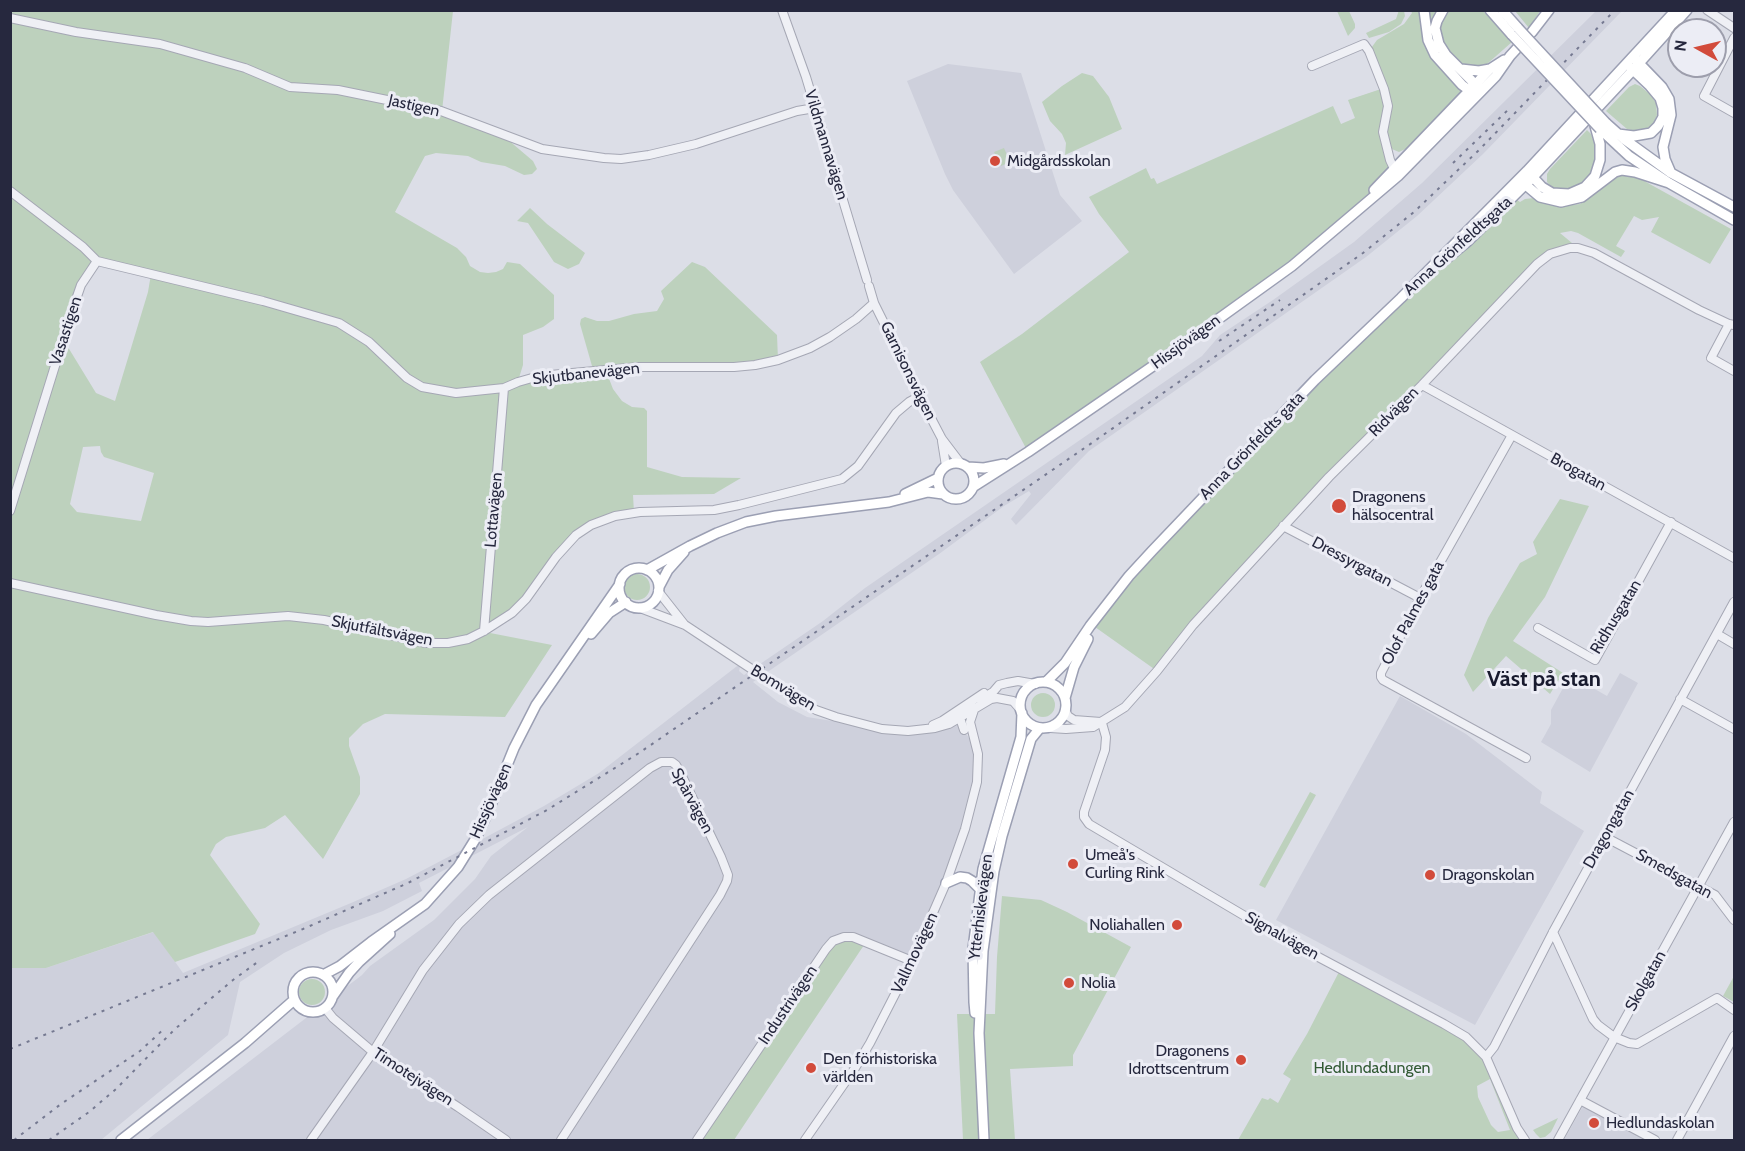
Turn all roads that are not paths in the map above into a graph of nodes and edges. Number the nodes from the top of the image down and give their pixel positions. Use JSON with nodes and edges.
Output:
{"nodes":[{"id":1,"x":782,"y":10,"type":"edge"},
{"id":2,"x":1424,"y":10,"type":"edge"},
{"id":3,"x":1443,"y":10,"type":"edge"},
{"id":4,"x":1490,"y":10,"type":"edge"},
{"id":5,"x":1502,"y":10,"type":"edge"},
{"id":6,"x":1549,"y":10,"type":"edge"},
{"id":7,"x":1676,"y":10,"type":"edge"},
{"id":8,"x":1687,"y":10,"type":"edge"},
{"id":9,"x":1707,"y":10,"type":"edge"},
{"id":10,"x":10,"y":18,"type":"edge"},
{"id":11,"x":1734,"y":28,"type":"edge"},
{"id":12,"x":1515,"y":31,"type":"junction"},
{"id":13,"x":1734,"y":38,"type":"edge"},
{"id":14,"x":1510,"y":56,"type":"junction"},
{"id":15,"x":1633,"y":64,"type":"junction"},
{"id":16,"x":1312,"y":66,"type":"dead end"},
{"id":17,"x":1461,"y":69,"type":"junction"},
{"id":18,"x":1491,"y":69,"type":"junction"},
{"id":19,"x":1476,"y":91,"type":"junction"},
{"id":20,"x":814,"y":108,"type":"junction"},
{"id":21,"x":1734,"y":113,"type":"edge"},
{"id":22,"x":1599,"y":127,"type":"junction"},
{"id":23,"x":1617,"y":134,"type":"junction"},
{"id":24,"x":1396,"y":173,"type":"junction"},
{"id":25,"x":1530,"y":174,"type":"junction"},
{"id":26,"x":1670,"y":178,"type":"junction"},
{"id":27,"x":1522,"y":182,"type":"junction"},
{"id":28,"x":10,"y":191,"type":"edge"},
{"id":29,"x":1734,"y":207,"type":"edge"},
{"id":30,"x":1734,"y":220,"type":"edge"},
{"id":31,"x":97,"y":261,"type":"junction"},
{"id":32,"x":1401,"y":298,"type":"joint"},
{"id":33,"x":874,"y":303,"type":"junction"},
{"id":34,"x":1732,"y":325,"type":"edge"},
{"id":35,"x":1734,"y":371,"type":"edge"},
{"id":36,"x":1422,"y":385,"type":"junction"},
{"id":37,"x":504,"y":388,"type":"junction"},
{"id":38,"x":920,"y":396,"type":"junction"},
{"id":39,"x":1512,"y":435,"type":"junction"},
{"id":40,"x":942,"y":439,"type":"junction"},
{"id":41,"x":1028,"y":452,"type":"junction"},
{"id":42,"x":964,"y":465,"type":"junction"},
{"id":43,"x":946,"y":466,"type":"junction"},
{"id":44,"x":938,"y":478,"type":"junction"},
{"id":45,"x":973,"y":487,"type":"junction"},
{"id":46,"x":943,"y":494,"type":"junction"},
{"id":47,"x":889,"y":502,"type":"junction"},
{"id":48,"x":10,"y":512,"type":"edge"},
{"id":49,"x":1671,"y":522,"type":"junction"},
{"id":50,"x":1284,"y":526,"type":"junction"},
{"id":51,"x":690,"y":546,"type":"junction"},
{"id":52,"x":1734,"y":558,"type":"edge"},
{"id":53,"x":647,"y":570,"type":"junction"},
{"id":54,"x":10,"y":583,"type":"edge"},
{"id":55,"x":620,"y":584,"type":"junction"},
{"id":56,"x":658,"y":589,"type":"junction"},
{"id":57,"x":1420,"y":598,"type":"junction"},
{"id":58,"x":1110,"y":601,"type":"junction"},
{"id":59,"x":626,"y":602,"type":"junction"},
{"id":60,"x":1734,"y":602,"type":"edge"},
{"id":61,"x":640,"y":608,"type":"junction"},
{"id":62,"x":685,"y":625,"type":"junction"},
{"id":63,"x":1538,"y":628,"type":"dead end"},
{"id":64,"x":484,"y":632,"type":"junction"},
{"id":65,"x":1717,"y":634,"type":"junction"},
{"id":66,"x":1734,"y":644,"type":"edge"},
{"id":67,"x":560,"y":670,"type":"junction"},
{"id":68,"x":1046,"y":682,"type":"junction"},
{"id":69,"x":1035,"y":684,"type":"junction"},
{"id":70,"x":999,"y":685,"type":"junction"},
{"id":71,"x":1065,"y":698,"type":"junction"},
{"id":72,"x":1680,"y":699,"type":"junction"},
{"id":73,"x":974,"y":710,"type":"junction"},
{"id":74,"x":1065,"y":710,"type":"junction"},
{"id":75,"x":1021,"y":711,"type":"junction"},
{"id":76,"x":961,"y":717,"type":"junction"},
{"id":77,"x":947,"y":721,"type":"junction"},
{"id":78,"x":1102,"y":723,"type":"junction"},
{"id":79,"x":968,"y":728,"type":"junction"},
{"id":80,"x":1045,"y":728,"type":"junction"},
{"id":81,"x":1734,"y":729,"type":"edge"},
{"id":82,"x":1527,"y":758,"type":"dead end"},
{"id":83,"x":1734,"y":822,"type":"edge"},
{"id":84,"x":1605,"y":837,"type":"junction"},
{"id":85,"x":946,"y":882,"type":"junction"},
{"id":86,"x":1698,"y":887,"type":"junction"},
{"id":87,"x":980,"y":889,"type":"junction"},
{"id":88,"x":405,"y":920,"type":"junction"},
{"id":89,"x":1734,"y":920,"type":"edge"},
{"id":90,"x":1553,"y":932,"type":"junction"},
{"id":91,"x":912,"y":961,"type":"junction"},
{"id":92,"x":323,"y":975,"type":"junction"},
{"id":93,"x":332,"y":997,"type":"junction"},
{"id":94,"x":294,"y":1000,"type":"junction"},
{"id":95,"x":325,"y":1008,"type":"junction"},
{"id":96,"x":1734,"y":1010,"type":"edge"},
{"id":97,"x":979,"y":1033,"type":"junction"},
{"id":98,"x":1734,"y":1036,"type":"edge"},
{"id":99,"x":1614,"y":1037,"type":"junction"},
{"id":100,"x":373,"y":1052,"type":"junction"},
{"id":101,"x":1486,"y":1057,"type":"junction"},
{"id":102,"x":1580,"y":1100,"type":"junction"},
{"id":103,"x":121,"y":1140,"type":"edge"},
{"id":104,"x":311,"y":1140,"type":"edge"},
{"id":105,"x":506,"y":1140,"type":"edge"},
{"id":106,"x":561,"y":1140,"type":"edge"},
{"id":107,"x":697,"y":1140,"type":"edge"},
{"id":108,"x":805,"y":1140,"type":"edge"},
{"id":109,"x":984,"y":1140,"type":"edge"},
{"id":110,"x":1525,"y":1140,"type":"edge"},
{"id":111,"x":1558,"y":1140,"type":"edge"},
{"id":112,"x":1654,"y":1140,"type":"edge"},
{"id":113,"x":1677,"y":1140,"type":"edge"}],
"edges":[{"from":1,"to":20,"type":"street","name":"Vildmannavägen"},
{"from":2,"to":19,"type":"main road"},
{"from":3,"to":17,"type":"main road"},
{"from":4,"to":12,"type":"main road"},
{"from":5,"to":12,"type":"main road"},
{"from":6,"to":14,"type":"main road","name":"Hissjövägen"},
{"from":7,"to":15,"type":"main road"},
{"from":8,"to":15,"type":"main road"},
{"from":9,"to":11,"type":"street"},
{"from":10,"to":20,"type":"street","name":"Jastigen"},
{"from":12,"to":22,"type":"main road","bridge":true},
{"from":13,"to":21,"type":"street"},
{"from":14,"to":18,"type":"main road","name":"Hissjövägen"},
{"from":14,"to":19,"type":"main road","name":"Hissjövägen"},
{"from":15,"to":23,"type":"main road"},
{"from":15,"to":25,"type":"main road","name":"Anna Grönfeldtsgata"},
{"from":15,"to":26,"type":"main road"},
{"from":16,"to":24,"type":"street"},
{"from":17,"to":18,"type":"main road"},
{"from":17,"to":19,"type":"main road"},
{"from":18,"to":19,"type":"main road","name":"Hissjövägen"},
{"from":19,"to":24,"type":"main road","name":"Hissjövägen"},
{"from":20,"to":33,"type":"street","name":"Vildmannavägen"},
{"from":22,"to":23,"type":"main road"},
{"from":22,"to":25,"type":"main road"},
{"from":22,"to":26,"type":"main road"},
{"from":23,"to":26,"type":"main road"},
{"from":24,"to":41,"type":"main road","name":"Hissjövägen"},
{"from":25,"to":27,"type":"main road","name":"Anna Grönfeldtsgata"},
{"from":26,"to":27,"type":"main road"},
{"from":26,"to":29,"type":"main road"},
{"from":26,"to":30,"type":"main road"},
{"from":27,"to":32,"type":"main road","name":"Anna Grönfeldtsgata"},
{"from":28,"to":31,"type":"street"},
{"from":31,"to":37,"type":"street","name":"Skjutbanevägen"},
{"from":31,"to":48,"type":"street","name":"Vasastigen"},
{"from":32,"to":58,"type":"main road","name":"Anna Grönfeldts gata"},
{"from":33,"to":37,"type":"street","name":"Skjutbanevägen"},
{"from":33,"to":38,"type":"street","name":"Garnisonsvägen"},
{"from":34,"to":35,"type":"street"},
{"from":34,"to":36,"type":"street","name":"Ridvägen"},
{"from":36,"to":39,"type":"street","name":"Brogatan"},
{"from":36,"to":50,"type":"street","name":"Ridvägen"},
{"from":37,"to":64,"type":"street","name":"Lottavägen"},
{"from":38,"to":40,"type":"street","name":"Garnisonsvägen"},
{"from":38,"to":64,"type":"street","name":"Skjutfältsvägen"},
{"from":39,"to":49,"type":"street","name":"Brogatan"},
{"from":39,"to":57,"type":"street","name":"Olof Palmes gata"},
{"from":40,"to":42,"type":"street","name":"Garnisonsvägen"},
{"from":40,"to":43,"type":"street","name":"Garnisonsvägen"},
{"from":41,"to":42,"type":"main road","name":"Hissjövägen"},
{"from":41,"to":45,"type":"main road","name":"Hissjövägen"},
{"from":42,"to":43,"type":"main road"},
{"from":42,"to":45,"type":"main road"},
{"from":43,"to":44,"type":"main road"},
{"from":44,"to":46,"type":"main road"},
{"from":44,"to":47,"type":"main road"},
{"from":45,"to":46,"type":"main road"},
{"from":46,"to":47,"type":"main road"},
{"from":47,"to":51,"type":"main road"},
{"from":49,"to":52,"type":"street","name":"Brogatan"},
{"from":49,"to":63,"type":"street","name":"Ridhusgatan"},
{"from":50,"to":57,"type":"street","name":"Dressyrgatan"},
{"from":50,"to":78,"type":"street","name":"Ridvägen"},
{"from":51,"to":53,"type":"main road"},
{"from":51,"to":56,"type":"main road"},
{"from":53,"to":55,"type":"main road"},
{"from":53,"to":56,"type":"main road"},
{"from":54,"to":64,"type":"street","name":"Skjutfältsvägen"},
{"from":55,"to":59,"type":"main road"},
{"from":55,"to":67,"type":"main road","name":"Hissjövägen"},
{"from":56,"to":61,"type":"main road"},
{"from":56,"to":62,"type":"street","name":"Bomvägen"},
{"from":57,"to":82,"type":"street","name":"Olof Palmes gata"},
{"from":58,"to":68,"type":"main road"},
{"from":58,"to":71,"type":"main road"},
{"from":59,"to":61,"type":"main road"},
{"from":59,"to":67,"type":"main road","name":"Hissjövägen"},
{"from":60,"to":65,"type":"street","name":"Dragongatan"},
{"from":61,"to":62,"type":"street","name":"Bomvägen"},
{"from":62,"to":77,"type":"street","name":"Bomvägen"},
{"from":65,"to":66,"type":"street"},
{"from":65,"to":72,"type":"street","name":"Dragongatan"},
{"from":67,"to":88,"type":"main road","name":"Hissjövägen"},
{"from":68,"to":69,"type":"main road"},
{"from":68,"to":71,"type":"main road"},
{"from":69,"to":70,"type":"street","name":"Bomvägen"},
{"from":69,"to":75,"type":"main road"},
{"from":70,"to":76,"type":"street","name":"Bomvägen"},
{"from":70,"to":77,"type":"street","name":"Bomvägen"},
{"from":71,"to":74,"type":"main road"},
{"from":72,"to":81,"type":"street"},
{"from":72,"to":84,"type":"street","name":"Dragongatan"},
{"from":73,"to":75,"type":"street","name":"Bomvägen"},
{"from":73,"to":76,"type":"street","name":"Bomvägen"},
{"from":73,"to":79,"type":"street","name":"Vallmovägen"},
{"from":74,"to":78,"type":"street"},
{"from":74,"to":80,"type":"main road"},
{"from":75,"to":80,"type":"main road"},
{"from":75,"to":87,"type":"main road","name":"Ytterhiskevägen"},
{"from":76,"to":77,"type":"street","name":"Bomvägen"},
{"from":76,"to":79,"type":"street"},
{"from":77,"to":79,"type":"street"},
{"from":78,"to":80,"type":"street","name":"Ridvägen"},
{"from":78,"to":101,"type":"street","name":"Signalvägen"},
{"from":79,"to":85,"type":"street","name":"Vallmovägen"},
{"from":80,"to":97,"type":"main road","name":"Ytterhiskevägen"},
{"from":83,"to":86,"type":"street","name":"Skolgatan"},
{"from":84,"to":86,"type":"street","name":"Smedsgatan"},
{"from":84,"to":90,"type":"street","name":"Dragongatan"},
{"from":85,"to":87,"type":"main road"},
{"from":85,"to":91,"type":"street","name":"Vallmovägen"},
{"from":86,"to":89,"type":"street","name":"Smedsgatan"},
{"from":86,"to":99,"type":"street","name":"Skolgatan"},
{"from":87,"to":97,"type":"main road","name":"Ytterhiskevägen"},
{"from":88,"to":92,"type":"main road","name":"Hissjövägen"},
{"from":88,"to":93,"type":"main road","name":"Hissjövägen"},
{"from":90,"to":99,"type":"street"},
{"from":90,"to":101,"type":"street","name":"Dragongatan"},
{"from":91,"to":107,"type":"street","name":"Industrivägen"},
{"from":91,"to":108,"type":"street","name":"Vallmovägen"},
{"from":92,"to":93,"type":"main road"},
{"from":92,"to":94,"type":"main road"},
{"from":93,"to":95,"type":"main road"},
{"from":94,"to":95,"type":"main road"},
{"from":94,"to":103,"type":"main road"},
{"from":95,"to":100,"type":"street","name":"Timotejvägen"},
{"from":96,"to":99,"type":"street"},
{"from":97,"to":109,"type":"main road","name":"Ytterhiskevägen"},
{"from":98,"to":113,"type":"street"},
{"from":99,"to":102,"type":"street","name":"Skolgatan"},
{"from":100,"to":104,"type":"street"},
{"from":100,"to":105,"type":"street","name":"Timotejvägen"},
{"from":100,"to":106,"type":"street","name":"Spårvägen"},
{"from":101,"to":110,"type":"street","name":"Signalvägen"},
{"from":102,"to":111,"type":"street","name":"Skolgatan"},
{"from":102,"to":112,"type":"street"}]}
